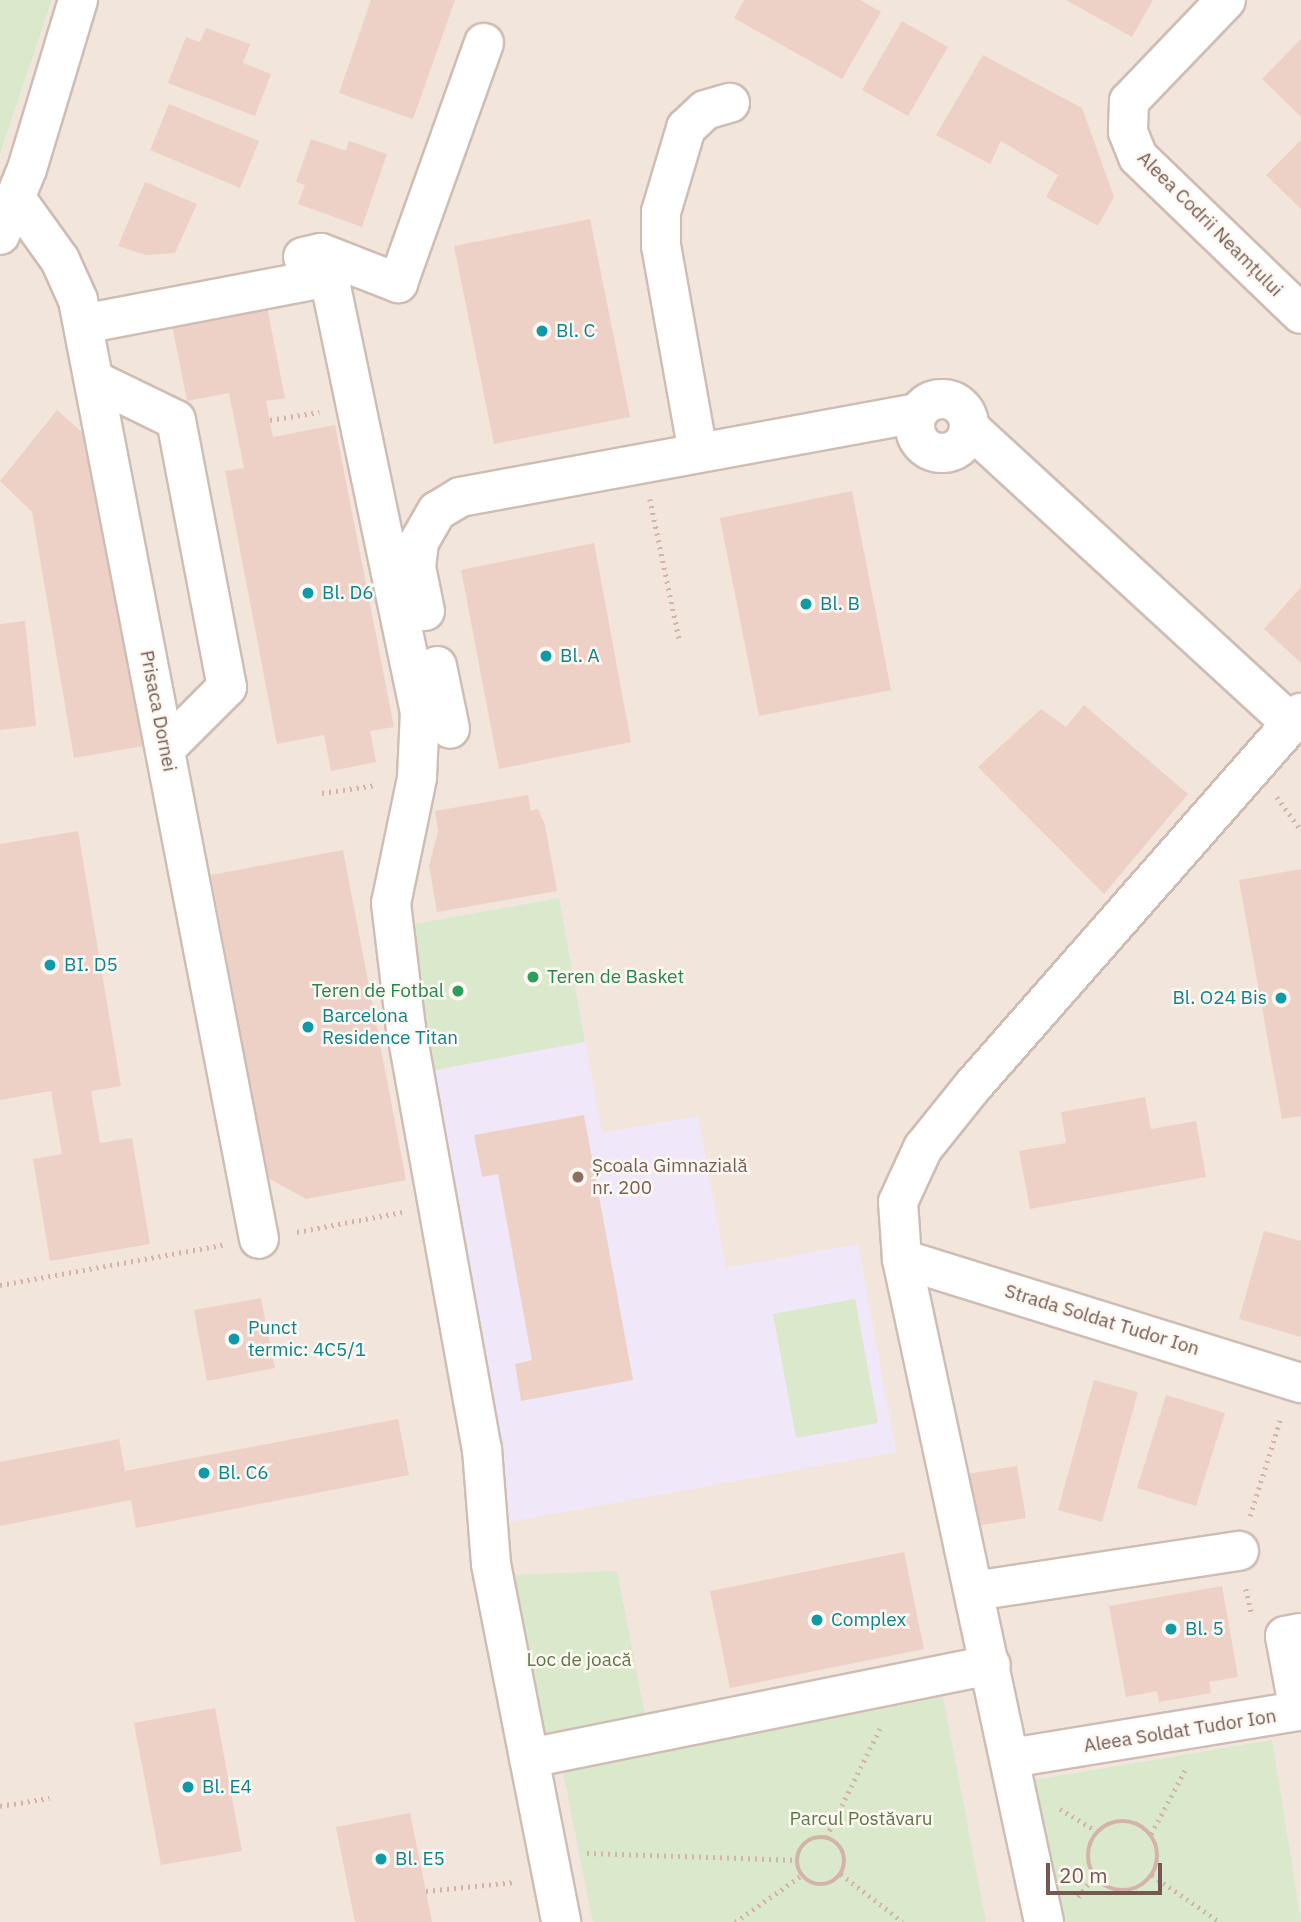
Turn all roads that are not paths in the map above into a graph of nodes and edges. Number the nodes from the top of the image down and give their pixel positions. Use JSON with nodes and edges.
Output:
{"nodes":[{"id":1,"x":78,"y":0,"type":"edge"},
{"id":2,"x":1226,"y":0,"type":"edge"},
{"id":3,"x":484,"y":43,"type":"dead end"},
{"id":4,"x":730,"y":103,"type":"dead end"},
{"id":5,"x":17,"y":200,"type":"junction"},
{"id":6,"x":0,"y":235,"type":"edge"},
{"id":7,"x":80,"y":312,"type":"junction"},
{"id":8,"x":1301,"y":314,"type":"edge"},
{"id":9,"x":93,"y":380,"type":"junction"},
{"id":10,"x":698,"y":453,"type":"junction"},
{"id":11,"x":1296,"y":718,"type":"edge"},
{"id":12,"x":450,"y":729,"type":"dead end"},
{"id":13,"x":166,"y":748,"type":"junction"},
{"id":14,"x":258,"y":1239,"type":"road end"},
{"id":15,"x":902,"y":1259,"type":"junction"},
{"id":16,"x":1301,"y":1383,"type":"edge"},
{"id":17,"x":1239,"y":1551,"type":"dead end"},
{"id":18,"x":974,"y":1591,"type":"junction"},
{"id":19,"x":1301,"y":1633,"type":"edge"},
{"id":20,"x":991,"y":1665,"type":"junction"},
{"id":21,"x":529,"y":1758,"type":"junction"},
{"id":22,"x":1011,"y":1758,"type":"junction"},
{"id":23,"x":561,"y":1922,"type":"edge"},
{"id":24,"x":1044,"y":1922,"type":"edge"}],
"edges":[{"from":1,"to":5,"type":"street"},
{"from":2,"to":8,"type":"street","name":"Aleea Codrii Neamțului"},
{"from":3,"to":7,"type":"street"},
{"from":4,"to":10,"type":"street"},
{"from":5,"to":6,"type":"street"},
{"from":5,"to":7,"type":"street","name":"Prisaca Dornei"},
{"from":7,"to":9,"type":"street","name":"Prisaca Dornei"},
{"from":7,"to":21,"type":"street"},
{"from":9,"to":13,"type":"street","name":"Prisaca Dornei"},
{"from":9,"to":13,"type":"street"},
{"from":10,"to":11,"type":"street"},
{"from":10,"to":12,"type":"street"},
{"from":11,"to":15,"type":"street"},
{"from":13,"to":14,"type":"street","name":"Prisaca Dornei"},
{"from":15,"to":16,"type":"street","name":"Strada Soldat Tudor Ion"},
{"from":15,"to":18,"type":"street"},
{"from":17,"to":18,"type":"street"},
{"from":18,"to":20,"type":"street"},
{"from":19,"to":22,"type":"street","name":"Aleea Soldat Tudor Ion"},
{"from":20,"to":21,"type":"street"},
{"from":20,"to":22,"type":"street"},
{"from":21,"to":23,"type":"street"},
{"from":22,"to":24,"type":"street"}]}
